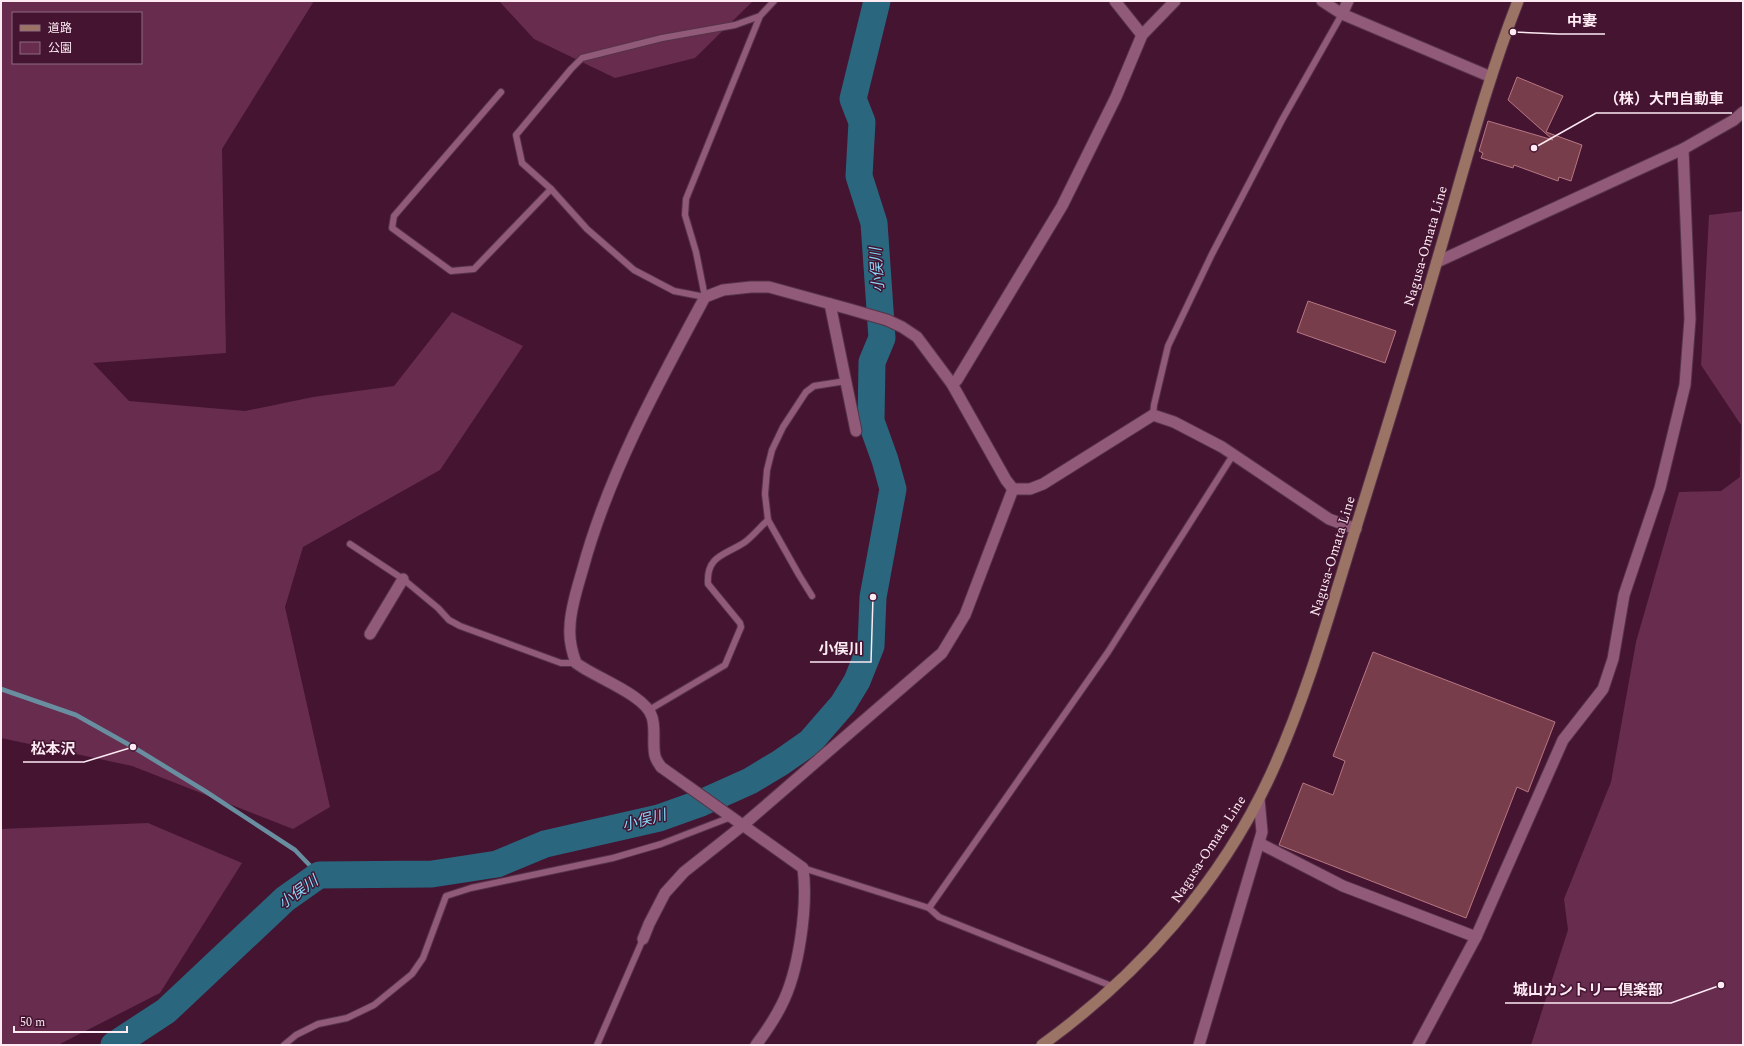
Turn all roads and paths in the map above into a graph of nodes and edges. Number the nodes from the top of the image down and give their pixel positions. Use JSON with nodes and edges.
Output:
{"nodes":[{"id":1,"x":774,"y":1,"type":"edge"},
{"id":2,"x":1115,"y":1,"type":"edge"},
{"id":3,"x":1175,"y":1,"type":"edge"},
{"id":4,"x":1322,"y":1,"type":"edge"},
{"id":5,"x":1348,"y":1,"type":"edge"},
{"id":6,"x":1518,"y":1,"type":"edge"},
{"id":7,"x":1342,"y":14,"type":"junction"},
{"id":8,"x":760,"y":16,"type":"junction"},
{"id":9,"x":1142,"y":35,"type":"junction"},
{"id":10,"x":1491,"y":77,"type":"junction"},
{"id":11,"x":501,"y":92,"type":"dead end"},
{"id":12,"x":1743,"y":112,"type":"edge"},
{"id":13,"x":1683,"y":149,"type":"junction"},
{"id":14,"x":551,"y":189,"type":"junction"},
{"id":15,"x":1437,"y":262,"type":"junction"},
{"id":16,"x":704,"y":297,"type":"junction"},
{"id":17,"x":830,"y":304,"type":"junction"},
{"id":18,"x":846,"y":381,"type":"junction"},
{"id":19,"x":952,"y":384,"type":"junction"},
{"id":20,"x":1153,"y":415,"type":"junction"},
{"id":21,"x":856,"y":430,"type":"dead end"},
{"id":22,"x":1233,"y":455,"type":"junction"},
{"id":23,"x":1013,"y":488,"type":"junction"},
{"id":24,"x":768,"y":520,"type":"junction"},
{"id":25,"x":1356,"y":529,"type":"junction"},
{"id":26,"x":350,"y":544,"type":"dead end"},
{"id":27,"x":403,"y":579,"type":"junction"},
{"id":28,"x":812,"y":596,"type":"dead end"},
{"id":29,"x":370,"y":634,"type":"dead end"},
{"id":30,"x":576,"y":663,"type":"junction"},
{"id":31,"x":649,"y":710,"type":"junction"},
{"id":32,"x":1259,"y":799,"type":"junction"},
{"id":33,"x":729,"y":815,"type":"junction"},
{"id":34,"x":742,"y":826,"type":"junction"},
{"id":35,"x":1259,"y":843,"type":"junction"},
{"id":36,"x":803,"y":868,"type":"junction"},
{"id":37,"x":929,"y":908,"type":"junction"},
{"id":38,"x":1476,"y":937,"type":"junction"},
{"id":39,"x":643,"y":939,"type":"joint"},
{"id":40,"x":1114,"y":987,"type":"junction"},
{"id":41,"x":284,"y":1045,"type":"edge"},
{"id":42,"x":597,"y":1045,"type":"edge"},
{"id":43,"x":756,"y":1045,"type":"edge"},
{"id":44,"x":1042,"y":1045,"type":"edge"},
{"id":45,"x":1199,"y":1045,"type":"edge"},
{"id":46,"x":1418,"y":1045,"type":"edge"}],
"edges":[{"from":1,"to":8,"type":"lane"},
{"from":2,"to":9,"type":"street"},
{"from":3,"to":9,"type":"street"},
{"from":4,"to":7,"type":"street"},
{"from":5,"to":7,"type":"street"},
{"from":6,"to":10,"type":"main road","name":"Nagusa-Omata Line"},
{"from":7,"to":10,"type":"street"},
{"from":7,"to":20,"type":"lane"},
{"from":8,"to":14,"type":"lane"},
{"from":8,"to":16,"type":"lane"},
{"from":9,"to":19,"type":"street"},
{"from":10,"to":15,"type":"main road","name":"Nagusa-Omata Line"},
{"from":11,"to":14,"type":"lane"},
{"from":12,"to":13,"type":"street"},
{"from":13,"to":15,"type":"street"},
{"from":13,"to":38,"type":"street"},
{"from":14,"to":16,"type":"lane"},
{"from":15,"to":25,"type":"main road","name":"Nagusa-Omata Line"},
{"from":16,"to":17,"type":"street"},
{"from":16,"to":30,"type":"street"},
{"from":17,"to":18,"type":"street"},
{"from":17,"to":19,"type":"street"},
{"from":18,"to":21,"type":"street"},
{"from":18,"to":24,"type":"lane"},
{"from":19,"to":23,"type":"street"},
{"from":20,"to":22,"type":"street"},
{"from":20,"to":23,"type":"street"},
{"from":22,"to":25,"type":"street"},
{"from":22,"to":37,"type":"lane"},
{"from":23,"to":34,"type":"street"},
{"from":24,"to":28,"type":"lane"},
{"from":24,"to":31,"type":"lane"},
{"from":25,"to":32,"type":"main road","name":"Nagusa-Omata Line"},
{"from":26,"to":27,"type":"lane"},
{"from":27,"to":29,"type":"street"},
{"from":27,"to":30,"type":"lane"},
{"from":30,"to":31,"type":"street"},
{"from":31,"to":33,"type":"street"},
{"from":32,"to":35,"type":"street"},
{"from":32,"to":40,"type":"main road","name":"Nagusa-Omata Line"},
{"from":33,"to":34,"type":"street"},
{"from":33,"to":41,"type":"lane"},
{"from":34,"to":36,"type":"street"},
{"from":34,"to":39,"type":"street"},
{"from":35,"to":38,"type":"street"},
{"from":35,"to":45,"type":"street"},
{"from":36,"to":37,"type":"lane"},
{"from":36,"to":43,"type":"street"},
{"from":37,"to":40,"type":"lane"},
{"from":38,"to":46,"type":"street"},
{"from":39,"to":42,"type":"lane"},
{"from":40,"to":44,"type":"main road","name":"Nagusa-Omata Line"}]}
